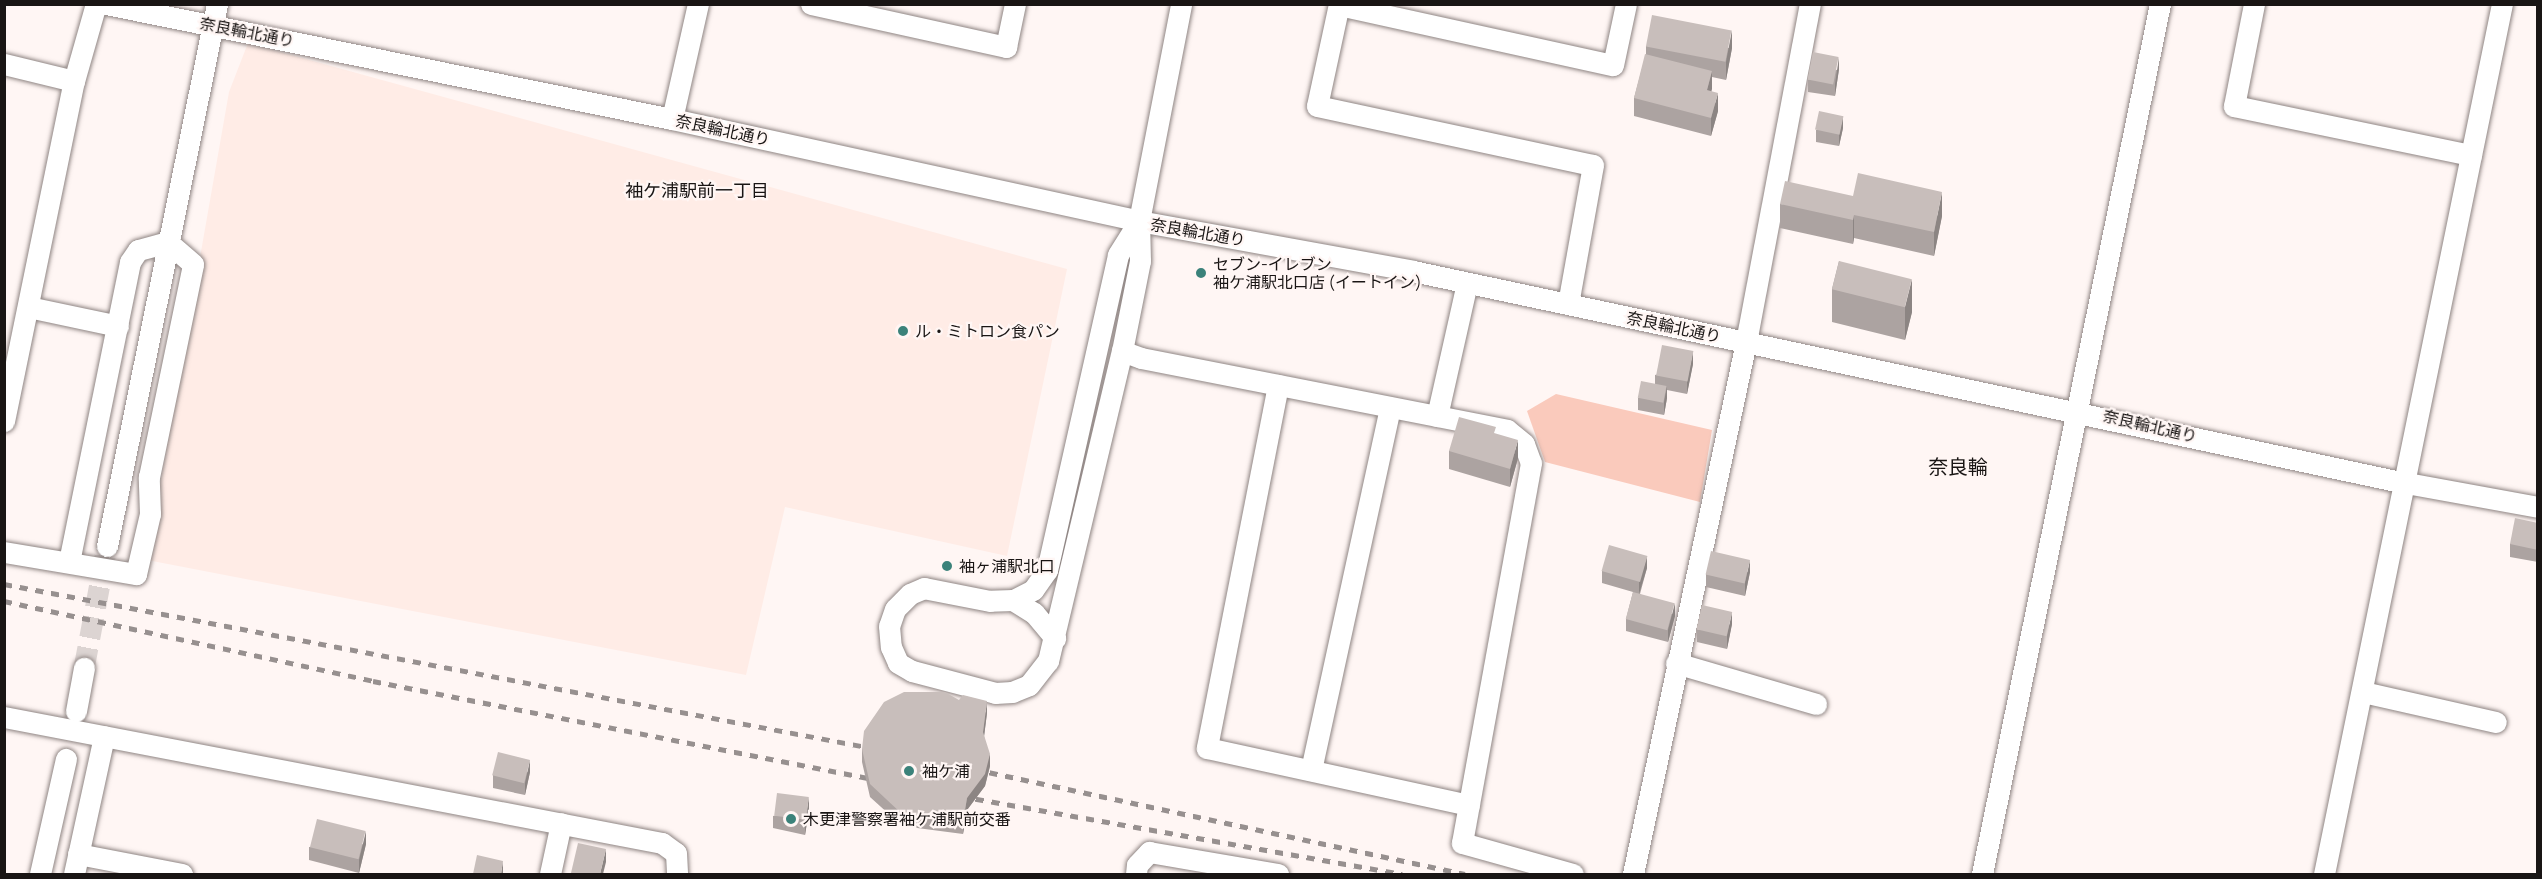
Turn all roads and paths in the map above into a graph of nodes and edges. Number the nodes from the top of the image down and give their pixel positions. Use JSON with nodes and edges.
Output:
{"nodes":[{"id":1,"x":96,"y":4,"type":"edge"},
{"id":2,"x":106,"y":4,"type":"edge"},
{"id":3,"x":217,"y":4,"type":"edge"},
{"id":4,"x":698,"y":4,"type":"edge"},
{"id":5,"x":810,"y":4,"type":"edge"},
{"id":6,"x":1015,"y":4,"type":"edge"},
{"id":7,"x":1181,"y":4,"type":"edge"},
{"id":8,"x":1626,"y":4,"type":"edge"},
{"id":9,"x":1810,"y":4,"type":"edge"},
{"id":10,"x":2160,"y":4,"type":"edge"},
{"id":11,"x":2254,"y":4,"type":"edge"},
{"id":12,"x":2502,"y":4,"type":"edge"},
{"id":13,"x":1339,"y":5,"type":"edge"},
{"id":14,"x":212,"y":25,"type":"junction"},
{"id":15,"x":4,"y":64,"type":"edge"},
{"id":16,"x":74,"y":81,"type":"junction"},
{"id":17,"x":672,"y":119,"type":"junction"},
{"id":18,"x":2470,"y":155,"type":"junction"},
{"id":19,"x":1139,"y":221,"type":"junction"},
{"id":20,"x":168,"y":242,"type":"junction"},
{"id":21,"x":1467,"y":283,"type":"junction"},
{"id":22,"x":1568,"y":304,"type":"junction"},
{"id":23,"x":28,"y":307,"type":"junction"},
{"id":24,"x":118,"y":326,"type":"junction"},
{"id":25,"x":1746,"y":342,"type":"junction"},
{"id":26,"x":1122,"y":351,"type":"junction"},
{"id":27,"x":1278,"y":385,"type":"junction"},
{"id":28,"x":1390,"y":407,"type":"junction"},
{"id":29,"x":2078,"y":410,"type":"junction"},
{"id":30,"x":1437,"y":416,"type":"junction"},
{"id":31,"x":4,"y":421,"type":"edge"},
{"id":32,"x":2401,"y":482,"type":"junction"},
{"id":33,"x":2538,"y":507,"type":"edge"},
{"id":34,"x":107,"y":546,"type":"tunnel mouth"},
{"id":35,"x":4,"y":552,"type":"edge"},
{"id":36,"x":69,"y":561,"type":"junction"},
{"id":37,"x":1013,"y":600,"type":"junction"},
{"id":38,"x":1055,"y":638,"type":"junction"},
{"id":39,"x":1676,"y":663,"type":"junction"},
{"id":40,"x":84,"y":668,"type":"tunnel mouth"},
{"id":41,"x":2363,"y":692,"type":"junction"},
{"id":42,"x":1816,"y":704,"type":"dead end"},
{"id":43,"x":76,"y":711,"type":"dead end"},
{"id":44,"x":4,"y":717,"type":"edge"},
{"id":45,"x":2496,"y":722,"type":"dead end"},
{"id":46,"x":104,"y":736,"type":"junction"},
{"id":47,"x":66,"y":759,"type":"dead end"},
{"id":48,"x":1311,"y":770,"type":"junction"},
{"id":49,"x":1469,"y":805,"type":"junction"},
{"id":50,"x":561,"y":824,"type":"junction"},
{"id":51,"x":76,"y":864,"type":"edge"},
{"id":52,"x":40,"y":874,"type":"edge"},
{"id":53,"x":182,"y":874,"type":"edge"},
{"id":54,"x":550,"y":874,"type":"edge"},
{"id":55,"x":677,"y":874,"type":"edge"},
{"id":56,"x":1136,"y":874,"type":"edge"},
{"id":57,"x":1278,"y":874,"type":"edge"},
{"id":58,"x":1573,"y":874,"type":"edge"},
{"id":59,"x":1633,"y":874,"type":"edge"},
{"id":60,"x":1982,"y":874,"type":"edge"},
{"id":61,"x":2324,"y":874,"type":"edge"}],
"edges":[{"from":1,"to":16,"type":"street"},
{"from":2,"to":14,"type":"street","name":"奈良輪北通り"},
{"from":3,"to":14,"type":"street"},
{"from":4,"to":17,"type":"street"},
{"from":5,"to":6,"type":"street"},
{"from":7,"to":19,"type":"street"},
{"from":8,"to":13,"type":"street"},
{"from":9,"to":25,"type":"street"},
{"from":10,"to":29,"type":"street"},
{"from":11,"to":18,"type":"street"},
{"from":12,"to":18,"type":"street"},
{"from":13,"to":22,"type":"street"},
{"from":14,"to":17,"type":"street","name":"奈良輪北通り"},
{"from":14,"to":20,"type":"street"},
{"from":15,"to":16,"type":"street"},
{"from":16,"to":23,"type":"street"},
{"from":17,"to":19,"type":"street","name":"奈良輪北通り"},
{"from":18,"to":32,"type":"street"},
{"from":19,"to":21,"type":"street","name":"奈良輪北通り"},
{"from":19,"to":26,"type":"street"},
{"from":19,"to":37,"type":"street"},
{"from":20,"to":24,"type":"street"},
{"from":20,"to":34,"type":"street"},
{"from":20,"to":36,"type":"street"},
{"from":21,"to":22,"type":"street","name":"奈良輪北通り"},
{"from":21,"to":30,"type":"street"},
{"from":22,"to":25,"type":"street","name":"奈良輪北通り"},
{"from":23,"to":24,"type":"street"},
{"from":23,"to":31,"type":"street"},
{"from":24,"to":36,"type":"street"},
{"from":25,"to":29,"type":"street","name":"奈良輪北通り"},
{"from":25,"to":39,"type":"street"},
{"from":26,"to":27,"type":"street"},
{"from":26,"to":38,"type":"street"},
{"from":27,"to":28,"type":"street"},
{"from":27,"to":48,"type":"street"},
{"from":28,"to":30,"type":"street"},
{"from":28,"to":48,"type":"street"},
{"from":29,"to":32,"type":"street","name":"奈良輪北通り"},
{"from":29,"to":60,"type":"street"},
{"from":30,"to":49,"type":"street"},
{"from":32,"to":33,"type":"street","name":"奈良輪北通り"},
{"from":32,"to":41,"type":"street"},
{"from":35,"to":36,"type":"street"},
{"from":37,"to":38,"type":"street"},
{"from":37,"to":38,"type":"street"},
{"from":39,"to":42,"type":"street"},
{"from":39,"to":59,"type":"street"},
{"from":40,"to":43,"type":"street"},
{"from":41,"to":45,"type":"street"},
{"from":41,"to":61,"type":"street"},
{"from":44,"to":46,"type":"street"},
{"from":46,"to":50,"type":"street"},
{"from":46,"to":51,"type":"street"},
{"from":47,"to":52,"type":"street"},
{"from":48,"to":49,"type":"street"},
{"from":49,"to":58,"type":"street"},
{"from":50,"to":54,"type":"street"},
{"from":50,"to":55,"type":"street"},
{"from":51,"to":53,"type":"street"},
{"from":56,"to":57,"type":"street"}]}
